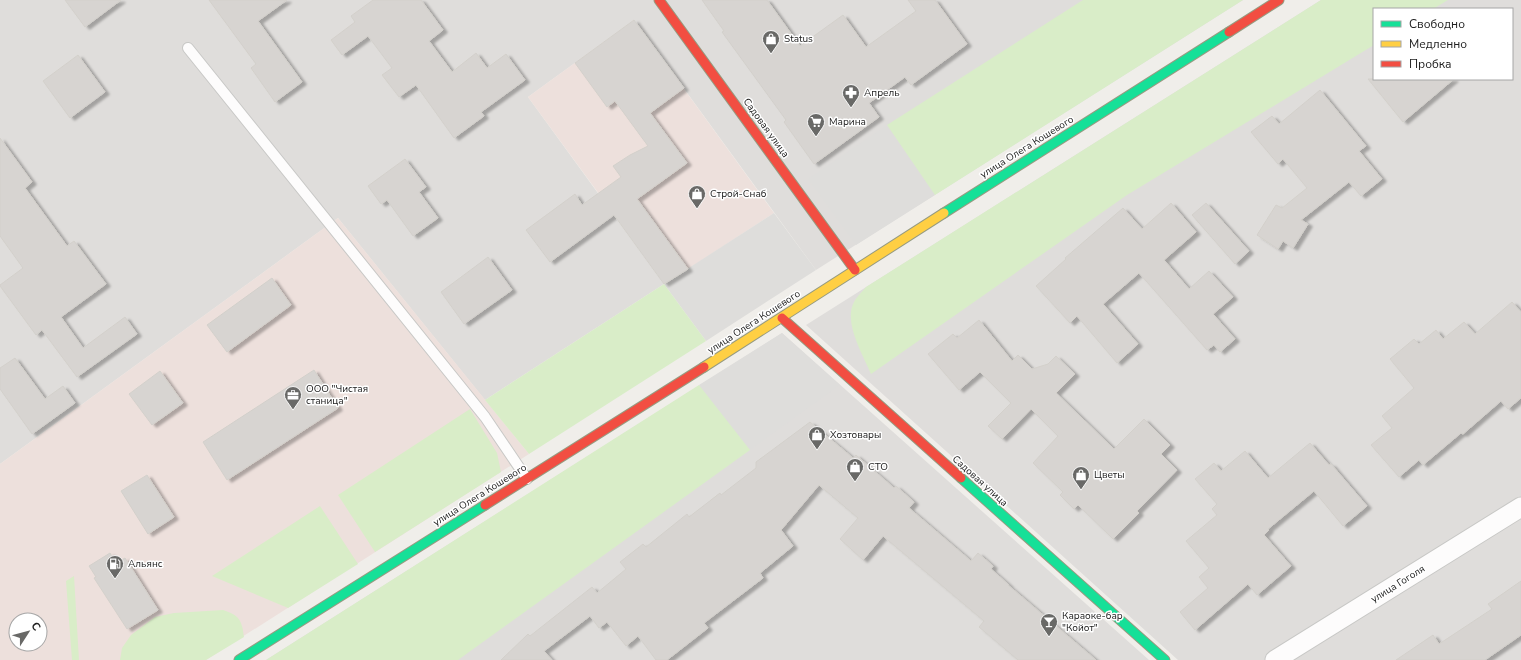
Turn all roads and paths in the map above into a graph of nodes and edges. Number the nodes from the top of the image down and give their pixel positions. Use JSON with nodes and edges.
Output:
{"nodes":[{"id":1,"x":659,"y":0,"type":"edge"},
{"id":2,"x":1279,"y":0,"type":"edge"},
{"id":3,"x":188,"y":48,"type":"dead end"},
{"id":4,"x":855,"y":270,"type":"junction"},
{"id":5,"x":782,"y":318,"type":"junction"},
{"id":6,"x":527,"y":479,"type":"junction"},
{"id":7,"x":1521,"y":507,"type":"edge"},
{"id":8,"x":239,"y":660,"type":"edge"},
{"id":9,"x":1164,"y":660,"type":"edge"},
{"id":10,"x":1275,"y":660,"type":"edge"}],
"edges":[{"from":1,"to":4,"type":"street","name":"Садовая улица"},
{"from":2,"to":4,"type":"street","name":"улица Олега Кошевого"},
{"from":3,"to":6,"type":"lane"},
{"from":4,"to":5,"type":"street","name":"улица Олега Кошевого"},
{"from":5,"to":6,"type":"street","name":"улица Олега Кошевого"},
{"from":5,"to":9,"type":"street","name":"Садовая улица"},
{"from":6,"to":8,"type":"street","name":"улица Олега Кошевого"},
{"from":7,"to":10,"type":"street","name":"улица Гоголя"}]}
